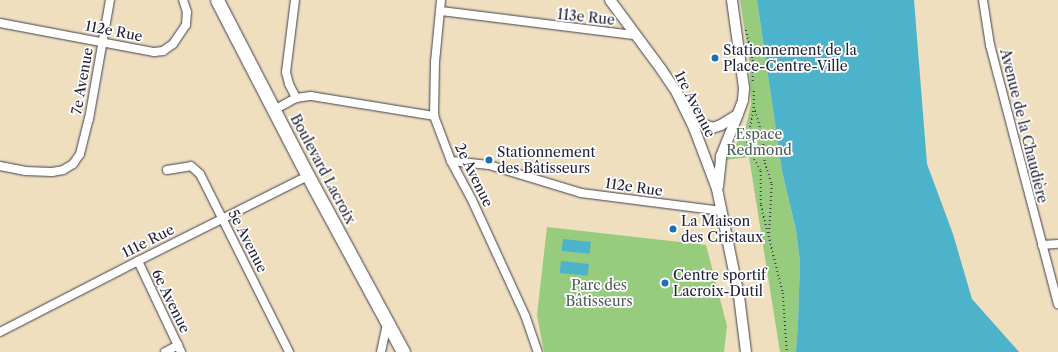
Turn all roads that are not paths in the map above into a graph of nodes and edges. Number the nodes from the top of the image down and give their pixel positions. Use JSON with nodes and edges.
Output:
{"nodes":[{"id":1,"x":110,"y":0,"type":"edge"},
{"id":2,"x":183,"y":0,"type":"edge"},
{"id":3,"x":217,"y":0,"type":"edge"},
{"id":4,"x":295,"y":0,"type":"edge"},
{"id":5,"x":441,"y":0,"type":"edge"},
{"id":6,"x":610,"y":0,"type":"edge"},
{"id":7,"x":732,"y":0,"type":"edge"},
{"id":8,"x":983,"y":0,"type":"edge"},
{"id":9,"x":441,"y":11,"type":"junction"},
{"id":10,"x":0,"y":23,"type":"edge"},
{"id":11,"x":634,"y":35,"type":"junction"},
{"id":12,"x":103,"y":42,"type":"junction"},
{"id":13,"x":677,"y":94,"type":"junction"},
{"id":14,"x":296,"y":98,"type":"junction"},
{"id":15,"x":274,"y":110,"type":"junction"},
{"id":16,"x":738,"y":114,"type":"junction"},
{"id":17,"x":434,"y":116,"type":"junction"},
{"id":18,"x":451,"y":161,"type":"junction"},
{"id":19,"x":0,"y":166,"type":"edge"},
{"id":20,"x":167,"y":170,"type":"dead end"},
{"id":21,"x":308,"y":176,"type":"junction"},
{"id":22,"x":718,"y":189,"type":"junction"},
{"id":23,"x":722,"y":212,"type":"junction"},
{"id":24,"x":223,"y":219,"type":"junction"},
{"id":25,"x":1058,"y":244,"type":"edge"},
{"id":26,"x":1042,"y":245,"type":"junction"},
{"id":27,"x":138,"y":261,"type":"junction"},
{"id":28,"x":1058,"y":304,"type":"edge"},
{"id":29,"x":387,"y":323,"type":"junction"},
{"id":30,"x":0,"y":332,"type":"edge"},
{"id":31,"x":180,"y":349,"type":"edge"},
{"id":32,"x":165,"y":352,"type":"edge"},
{"id":33,"x":289,"y":352,"type":"edge"},
{"id":34,"x":381,"y":352,"type":"edge"},
{"id":35,"x":403,"y":352,"type":"edge"},
{"id":36,"x":538,"y":352,"type":"edge"},
{"id":37,"x":746,"y":352,"type":"edge"}],
"edges":[{"from":1,"to":12,"type":"street","name":"7e Avenue"},
{"from":2,"to":12,"type":"street","name":"112e Rue"},
{"from":3,"to":15,"type":"main road","name":"Boulevard Lacroix"},
{"from":4,"to":14,"type":"street"},
{"from":5,"to":9,"type":"street","name":"2e Avenue"},
{"from":6,"to":11,"type":"street","name":"1re Avenue"},
{"from":7,"to":16,"type":"street"},
{"from":8,"to":26,"type":"street","name":"Avenue de la Chaudière"},
{"from":9,"to":11,"type":"street","name":"113e Rue"},
{"from":9,"to":17,"type":"street","name":"2e Avenue"},
{"from":10,"to":12,"type":"street","name":"112e Rue"},
{"from":11,"to":13,"type":"street","name":"1re Avenue"},
{"from":12,"to":19,"type":"street","name":"7e Avenue"},
{"from":13,"to":16,"type":"street"},
{"from":13,"to":22,"type":"street","name":"1re Avenue"},
{"from":14,"to":15,"type":"street"},
{"from":14,"to":17,"type":"street"},
{"from":15,"to":21,"type":"main road","name":"Boulevard Lacroix"},
{"from":16,"to":22,"type":"street"},
{"from":17,"to":18,"type":"street","name":"2e Avenue"},
{"from":18,"to":23,"type":"street","name":"112e Rue"},
{"from":18,"to":36,"type":"street","name":"2e Avenue"},
{"from":20,"to":24,"type":"street","name":"5e Avenue"},
{"from":21,"to":24,"type":"street","name":"111e Rue"},
{"from":21,"to":29,"type":"main road","name":"Boulevard Lacroix"},
{"from":22,"to":23,"type":"street","name":"1re Avenue"},
{"from":23,"to":37,"type":"street","name":"1re Avenue"},
{"from":24,"to":27,"type":"street","name":"111e Rue"},
{"from":24,"to":33,"type":"street","name":"5e Avenue"},
{"from":25,"to":26,"type":"street"},
{"from":26,"to":28,"type":"street","name":"Avenue de la Chaudière"},
{"from":27,"to":30,"type":"street","name":"111e Rue"},
{"from":27,"to":31,"type":"street","name":"6e Avenue"},
{"from":29,"to":34,"type":"street"},
{"from":29,"to":35,"type":"main road","name":"Boulevard Lacroix"},
{"from":31,"to":32,"type":"street"}]}
